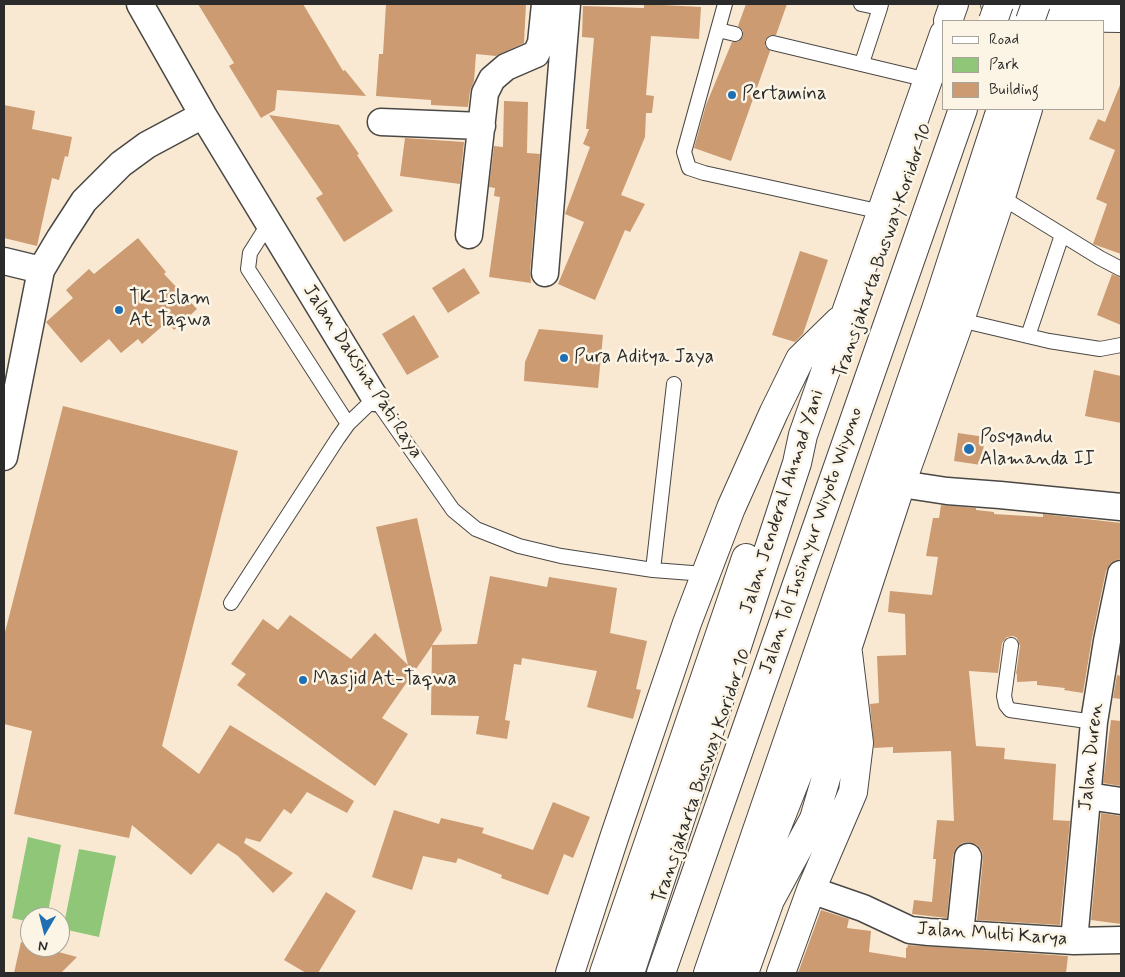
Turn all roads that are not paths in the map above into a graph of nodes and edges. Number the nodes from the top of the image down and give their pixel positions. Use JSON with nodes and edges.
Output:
{"nodes":[{"id":1,"x":140,"y":4,"type":"edge"},
{"id":2,"x":545,"y":4,"type":"edge"},
{"id":3,"x":567,"y":4,"type":"edge"},
{"id":4,"x":725,"y":4,"type":"edge"},
{"id":5,"x":861,"y":4,"type":"edge"},
{"id":6,"x":954,"y":4,"type":"edge"},
{"id":7,"x":988,"y":4,"type":"edge"},
{"id":8,"x":1092,"y":4,"type":"edge"},
{"id":9,"x":881,"y":6,"type":"edge"},
{"id":10,"x":1030,"y":11,"type":"edge"},
{"id":11,"x":1121,"y":18,"type":"edge"},
{"id":12,"x":948,"y":20,"type":"edge"},
{"id":13,"x":982,"y":20,"type":"edge"},
{"id":14,"x":997,"y":20,"type":"edge"},
{"id":15,"x":718,"y":30,"type":"junction"},
{"id":16,"x":735,"y":34,"type":"dead end"},
{"id":17,"x":942,"y":40,"type":"edge"},
{"id":18,"x":773,"y":43,"type":"dead end"},
{"id":19,"x":862,"y":64,"type":"junction"},
{"id":20,"x":928,"y":80,"type":"junction"},
{"id":21,"x":953,"y":110,"type":"edge"},
{"id":22,"x":963,"y":110,"type":"edge"},
{"id":23,"x":991,"y":110,"type":"edge"},
{"id":24,"x":1001,"y":110,"type":"edge"},
{"id":25,"x":1028,"y":110,"type":"edge"},
{"id":26,"x":203,"y":115,"type":"junction"},
{"id":27,"x":381,"y":122,"type":"dead end"},
{"id":28,"x":482,"y":126,"type":"junction"},
{"id":29,"x":1002,"y":197,"type":"junction"},
{"id":30,"x":882,"y":212,"type":"junction"},
{"id":31,"x":269,"y":223,"type":"junction"},
{"id":32,"x":469,"y":235,"type":"dead end"},
{"id":33,"x":1062,"y":235,"type":"junction"},
{"id":34,"x":4,"y":261,"type":"edge"},
{"id":35,"x":1121,"y":269,"type":"edge"},
{"id":36,"x":41,"y":270,"type":"junction"},
{"id":37,"x":545,"y":273,"type":"dead end"},
{"id":38,"x":843,"y":317,"type":"junction"},
{"id":39,"x":960,"y":320,"type":"junction"},
{"id":40,"x":1028,"y":336,"type":"junction"},
{"id":41,"x":1121,"y":345,"type":"edge"},
{"id":42,"x":674,"y":384,"type":"dead end"},
{"id":43,"x":375,"y":398,"type":"junction"},
{"id":44,"x":8,"y":409,"type":"edge"},
{"id":45,"x":348,"y":424,"type":"junction"},
{"id":46,"x":803,"y":435,"type":"junction"},
{"id":47,"x":4,"y":457,"type":"edge"},
{"id":48,"x":900,"y":484,"type":"junction"},
{"id":49,"x":1121,"y":507,"type":"edge"},
{"id":50,"x":653,"y":570,"type":"junction"},
{"id":51,"x":706,"y":574,"type":"junction"},
{"id":52,"x":1121,"y":574,"type":"edge"},
{"id":53,"x":231,"y":603,"type":"dead end"},
{"id":54,"x":1114,"y":643,"type":"edge"},
{"id":55,"x":1011,"y":644,"type":"dead end"},
{"id":56,"x":847,"y":649,"type":"junction"},
{"id":57,"x":836,"y":678,"type":"junction"},
{"id":58,"x":1094,"y":722,"type":"junction"},
{"id":59,"x":1088,"y":796,"type":"junction"},
{"id":60,"x":1121,"y":801,"type":"edge"},
{"id":61,"x":968,"y":857,"type":"dead end"},
{"id":62,"x":811,"y":890,"type":"junction"},
{"id":63,"x":960,"y":934,"type":"junction"},
{"id":64,"x":1121,"y":940,"type":"edge"},
{"id":65,"x":1074,"y":941,"type":"junction"},
{"id":66,"x":570,"y":973,"type":"edge"},
{"id":67,"x":604,"y":973,"type":"edge"},
{"id":68,"x":630,"y":973,"type":"edge"},
{"id":69,"x":655,"y":973,"type":"edge"},
{"id":70,"x":661,"y":973,"type":"edge"},
{"id":71,"x":698,"y":973,"type":"edge"},
{"id":72,"x":708,"y":973,"type":"edge"},
{"id":73,"x":724,"y":973,"type":"edge"},
{"id":74,"x":744,"y":973,"type":"edge"},
{"id":75,"x":781,"y":973,"type":"edge"}],
"edges":[{"from":1,"to":26,"type":"street","name":"Jalan Daksina Pati Raya"},
{"from":2,"to":28,"type":"street"},
{"from":3,"to":37,"type":"street"},
{"from":4,"to":15,"type":"lane"},
{"from":5,"to":9,"type":"lane"},
{"from":6,"to":12,"type":"main road"},
{"from":7,"to":13,"type":"lane"},
{"from":8,"to":11,"type":"main road"},
{"from":9,"to":19,"type":"lane"},
{"from":10,"to":11,"type":"main road"},
{"from":10,"to":14,"type":"main road","bridge":true},
{"from":15,"to":16,"type":"lane"},
{"from":15,"to":30,"type":"lane"},
{"from":17,"to":20,"type":"main road","name":"Jalan Jenderal Ahmad Yani"},
{"from":18,"to":19,"type":"lane"},
{"from":19,"to":20,"type":"lane"},
{"from":20,"to":30,"type":"main road","name":"Jalan Jenderal Ahmad Yani"},
{"from":21,"to":69,"type":"lane","name":"Transjakarta Busway Koridor 10"},
{"from":22,"to":70,"type":"main road","name":"Jalan Tol Insinyur Wiyoto Wiyono"},
{"from":23,"to":71,"type":"lane"},
{"from":24,"to":72,"type":"main road"},
{"from":25,"to":29,"type":"main road"},
{"from":26,"to":31,"type":"street","name":"Jalan Daksina Pati Raya"},
{"from":26,"to":36,"type":"street"},
{"from":27,"to":28,"type":"street"},
{"from":28,"to":32,"type":"street"},
{"from":29,"to":33,"type":"lane"},
{"from":29,"to":39,"type":"main road"},
{"from":30,"to":38,"type":"main road","name":"Jalan Jenderal Ahmad Yani"},
{"from":31,"to":43,"type":"street","name":"Jalan Daksina Pati Raya"},
{"from":31,"to":45,"type":"lane"},
{"from":33,"to":35,"type":"lane"},
{"from":33,"to":40,"type":"lane"},
{"from":34,"to":36,"type":"street"},
{"from":36,"to":44,"type":"street"},
{"from":38,"to":46,"type":"main road","name":"Jalan Jenderal Ahmad Yani"},
{"from":38,"to":51,"type":"main road"},
{"from":39,"to":40,"type":"lane"},
{"from":39,"to":48,"type":"main road"},
{"from":40,"to":41,"type":"lane"},
{"from":42,"to":50,"type":"lane"},
{"from":43,"to":45,"type":"lane"},
{"from":43,"to":50,"type":"lane","name":"Jalan Daksina Pati Raya"},
{"from":44,"to":47,"type":"street"},
{"from":45,"to":53,"type":"lane"},
{"from":46,"to":67,"type":"main road"},
{"from":46,"to":68,"type":"main road","name":"Jalan Jenderal Ahmad Yani"},
{"from":48,"to":49,"type":"street"},
{"from":48,"to":56,"type":"main road"},
{"from":50,"to":51,"type":"lane","name":"Jalan Daksina Pati Raya"},
{"from":51,"to":66,"type":"main road"},
{"from":52,"to":54,"type":"street","name":"Jalan Duren"},
{"from":54,"to":58,"type":"street","name":"Jalan Duren"},
{"from":55,"to":58,"type":"lane"},
{"from":56,"to":57,"type":"main road"},
{"from":56,"to":62,"type":"main road"},
{"from":57,"to":73,"type":"main road"},
{"from":57,"to":74,"type":"main road"},
{"from":58,"to":59,"type":"street","name":"Jalan Duren"},
{"from":59,"to":60,"type":"street"},
{"from":59,"to":65,"type":"street","name":"Jalan Duren"},
{"from":61,"to":63,"type":"street"},
{"from":62,"to":63,"type":"street","name":"Jalan Multi Karya"},
{"from":62,"to":75,"type":"main road"},
{"from":63,"to":65,"type":"street","name":"Jalan Multi Karya"},
{"from":64,"to":65,"type":"street","name":"Jalan Multi Karya"}]}
